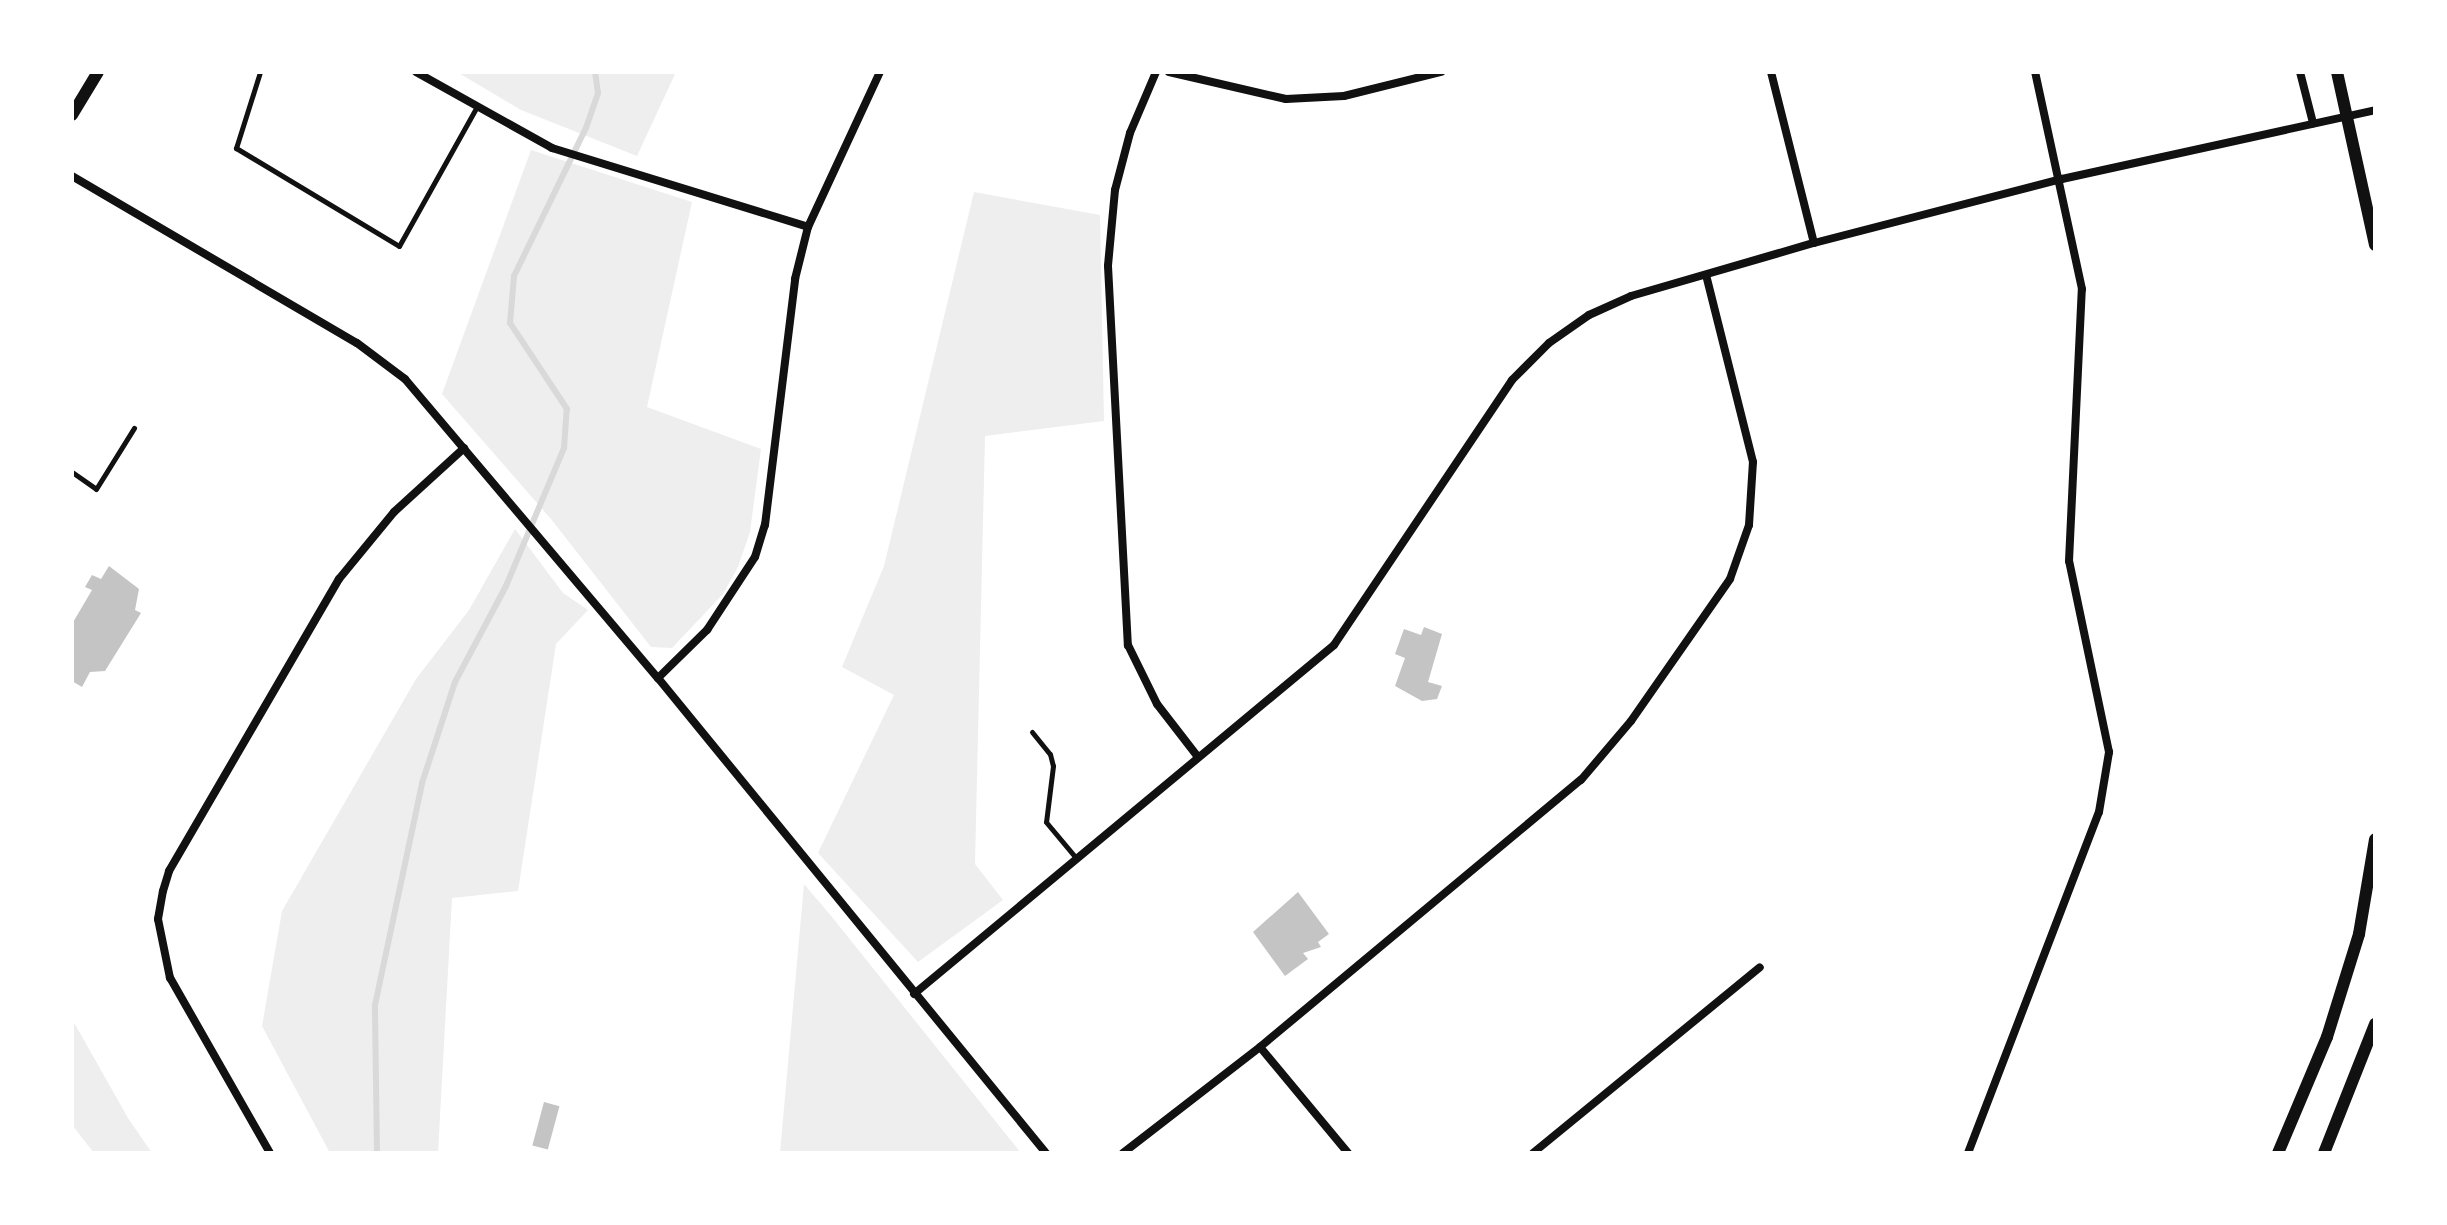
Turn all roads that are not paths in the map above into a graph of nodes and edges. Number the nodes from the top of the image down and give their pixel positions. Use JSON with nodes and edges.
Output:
{"nodes":[{"id":1,"x":98,"y":72,"type":"edge"},
{"id":2,"x":260,"y":72,"type":"edge"},
{"id":3,"x":416,"y":72,"type":"edge"},
{"id":4,"x":880,"y":72,"type":"edge"},
{"id":5,"x":1156,"y":72,"type":"edge"},
{"id":6,"x":1169,"y":72,"type":"edge"},
{"id":7,"x":1441,"y":72,"type":"edge"},
{"id":8,"x":1771,"y":72,"type":"edge"},
{"id":9,"x":2035,"y":72,"type":"edge"},
{"id":10,"x":2300,"y":72,"type":"edge"},
{"id":11,"x":2337,"y":72,"type":"edge"},
{"id":12,"x":476,"y":108,"type":"junction"},
{"id":13,"x":2375,"y":110,"type":"edge"},
{"id":14,"x":72,"y":115,"type":"edge"},
{"id":15,"x":2347,"y":115,"type":"junction"},
{"id":16,"x":2313,"y":123,"type":"junction"},
{"id":17,"x":72,"y":176,"type":"edge"},
{"id":18,"x":2062,"y":179,"type":"junction"},
{"id":19,"x":808,"y":227,"type":"junction"},
{"id":20,"x":1814,"y":243,"type":"junction"},
{"id":21,"x":2375,"y":245,"type":"edge"},
{"id":22,"x":1706,"y":275,"type":"junction"},
{"id":23,"x":134,"y":428,"type":"dead end"},
{"id":24,"x":464,"y":448,"type":"junction"},
{"id":25,"x":72,"y":472,"type":"edge"},
{"id":26,"x":658,"y":678,"type":"junction"},
{"id":27,"x":1032,"y":732,"type":"dead end"},
{"id":28,"x":1198,"y":757,"type":"junction"},
{"id":29,"x":2375,"y":839,"type":"edge"},
{"id":30,"x":1077,"y":859,"type":"junction"},
{"id":31,"x":1760,"y":967,"type":"dead end"},
{"id":32,"x":914,"y":994,"type":"junction"},
{"id":33,"x":2375,"y":1024,"type":"edge"},
{"id":34,"x":1260,"y":1047,"type":"junction"},
{"id":35,"x":270,"y":1153,"type":"edge"},
{"id":36,"x":1046,"y":1153,"type":"edge"},
{"id":37,"x":1123,"y":1153,"type":"edge"},
{"id":38,"x":1348,"y":1153,"type":"edge"},
{"id":39,"x":1533,"y":1153,"type":"edge"},
{"id":40,"x":1968,"y":1153,"type":"edge"},
{"id":41,"x":2278,"y":1153,"type":"edge"},
{"id":42,"x":2324,"y":1153,"type":"edge"}],
"edges":[{"from":1,"to":14,"type":"street"},
{"from":2,"to":12,"type":"lane"},
{"from":3,"to":12,"type":"street"},
{"from":4,"to":19,"type":"street"},
{"from":5,"to":28,"type":"street"},
{"from":6,"to":7,"type":"street"},
{"from":8,"to":20,"type":"street"},
{"from":9,"to":18,"type":"street"},
{"from":10,"to":16,"type":"street"},
{"from":11,"to":15,"type":"street"},
{"from":12,"to":19,"type":"street"},
{"from":13,"to":15,"type":"street"},
{"from":15,"to":16,"type":"street"},
{"from":15,"to":21,"type":"street"},
{"from":16,"to":18,"type":"street"},
{"from":17,"to":24,"type":"street"},
{"from":18,"to":20,"type":"street"},
{"from":18,"to":40,"type":"street"},
{"from":19,"to":26,"type":"street"},
{"from":20,"to":22,"type":"street"},
{"from":22,"to":28,"type":"street"},
{"from":22,"to":34,"type":"street"},
{"from":23,"to":25,"type":"lane"},
{"from":24,"to":26,"type":"street"},
{"from":24,"to":35,"type":"street"},
{"from":26,"to":32,"type":"street"},
{"from":27,"to":30,"type":"lane"},
{"from":28,"to":30,"type":"street"},
{"from":29,"to":41,"type":"street"},
{"from":30,"to":32,"type":"street"},
{"from":31,"to":39,"type":"street"},
{"from":32,"to":36,"type":"street"},
{"from":33,"to":42,"type":"street"},
{"from":34,"to":37,"type":"street"},
{"from":34,"to":38,"type":"street"}]}
